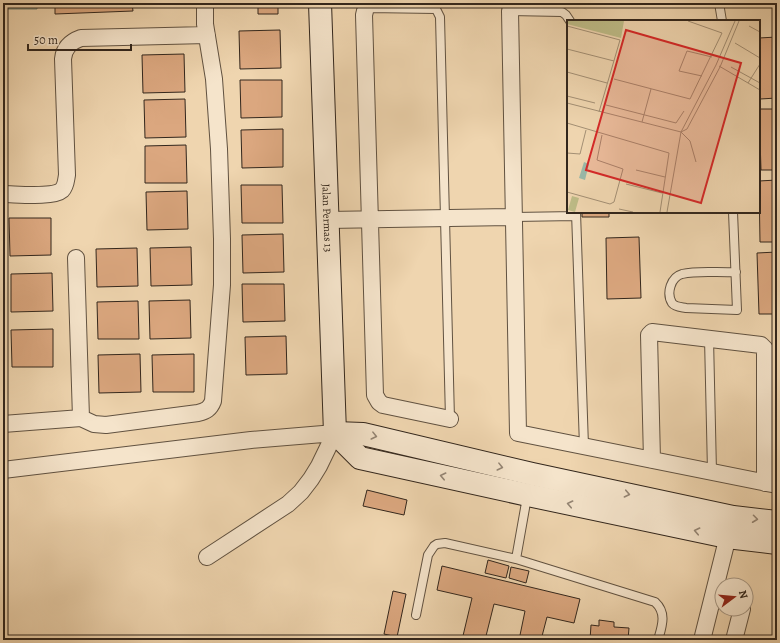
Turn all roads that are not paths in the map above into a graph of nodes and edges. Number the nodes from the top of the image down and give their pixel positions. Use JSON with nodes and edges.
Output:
{"nodes":[{"id":1,"x":205,"y":3,"type":"edge"},
{"id":2,"x":314,"y":3,"type":"edge"},
{"id":3,"x":320,"y":3,"type":"edge"},
{"id":4,"x":720,"y":3,"type":"edge"},
{"id":5,"x":365,"y":11,"type":"joint"},
{"id":6,"x":510,"y":11,"type":"joint"},
{"id":7,"x":569,"y":20,"type":"edge"},
{"id":8,"x":722,"y":20,"type":"edge"},
{"id":9,"x":207,"y":35,"type":"junction"},
{"id":10,"x":3,"y":194,"type":"edge"},
{"id":11,"x":733,"y":213,"type":"edge"},
{"id":12,"x":576,"y":214,"type":"edge"},
{"id":13,"x":514,"y":217,"type":"junction"},
{"id":14,"x":445,"y":218,"type":"junction"},
{"id":15,"x":370,"y":219,"type":"junction"},
{"id":16,"x":328,"y":220,"type":"junction"},
{"id":17,"x":76,"y":258,"type":"dead end"},
{"id":18,"x":736,"y":272,"type":"junction"},
{"id":19,"x":709,"y":338,"type":"junction"},
{"id":20,"x":81,"y":418,"type":"junction"},
{"id":21,"x":450,"y":419,"type":"joint"},
{"id":22,"x":3,"y":424,"type":"edge"},
{"id":23,"x":335,"y":433,"type":"junction"},
{"id":24,"x":584,"y":446,"type":"junction"},
{"id":25,"x":652,"y":460,"type":"junction"},
{"id":26,"x":3,"y":470,"type":"edge"},
{"id":27,"x":712,"y":472,"type":"junction"},
{"id":28,"x":771,"y":484,"type":"edge"},
{"id":29,"x":530,"y":485,"type":"junction"},
{"id":30,"x":733,"y":517,"type":"junction"},
{"id":31,"x":777,"y":522,"type":"edge"},
{"id":32,"x":728,"y":538,"type":"junction"},
{"id":33,"x":777,"y":543,"type":"edge"},
{"id":34,"x":207,"y":557,"type":"dead end"},
{"id":35,"x":516,"y":559,"type":"junction"},
{"id":36,"x":416,"y":615,"type":"dead end"},
{"id":37,"x":740,"y":617,"type":"edge"},
{"id":38,"x":658,"y":640,"type":"edge"},
{"id":39,"x":702,"y":640,"type":"edge"},
{"id":40,"x":734,"y":640,"type":"edge"}],
"edges":[{"from":1,"to":9,"type":"street"},
{"from":2,"to":3,"type":"street"},
{"from":3,"to":16,"type":"main road","name":"Jalan Permas 13"},
{"from":4,"to":8,"type":"lane"},
{"from":5,"to":14,"type":"lane"},
{"from":5,"to":15,"type":"street"},
{"from":6,"to":7,"type":"lane"},
{"from":6,"to":13,"type":"street"},
{"from":9,"to":10,"type":"street"},
{"from":9,"to":20,"type":"street"},
{"from":11,"to":18,"type":"lane"},
{"from":12,"to":13,"type":"lane"},
{"from":12,"to":24,"type":"lane"},
{"from":13,"to":14,"type":"street"},
{"from":13,"to":24,"type":"street"},
{"from":14,"to":15,"type":"street"},
{"from":14,"to":21,"type":"lane"},
{"from":15,"to":16,"type":"street"},
{"from":15,"to":21,"type":"street"},
{"from":16,"to":23,"type":"main road","name":"Jalan Permas 13"},
{"from":17,"to":20,"type":"street"},
{"from":18,"to":18,"type":"lane"},
{"from":19,"to":25,"type":"street"},
{"from":19,"to":27,"type":"lane"},
{"from":19,"to":28,"type":"street"},
{"from":20,"to":22,"type":"street"},
{"from":23,"to":26,"type":"street"},
{"from":23,"to":29,"type":"main road"},
{"from":23,"to":34,"type":"street"},
{"from":24,"to":25,"type":"street"},
{"from":25,"to":27,"type":"street"},
{"from":27,"to":28,"type":"street"},
{"from":29,"to":30,"type":"main road","one_way":true},
{"from":32,"to":29,"type":"main road","one_way":true},
{"from":29,"to":35,"type":"lane"},
{"from":30,"to":31,"type":"main road","one_way":true},
{"from":30,"to":32,"type":"street"},
{"from":32,"to":33,"type":"main road"},
{"from":32,"to":39,"type":"street"},
{"from":35,"to":36,"type":"lane"},
{"from":35,"to":38,"type":"lane"},
{"from":37,"to":40,"type":"street"}]}
